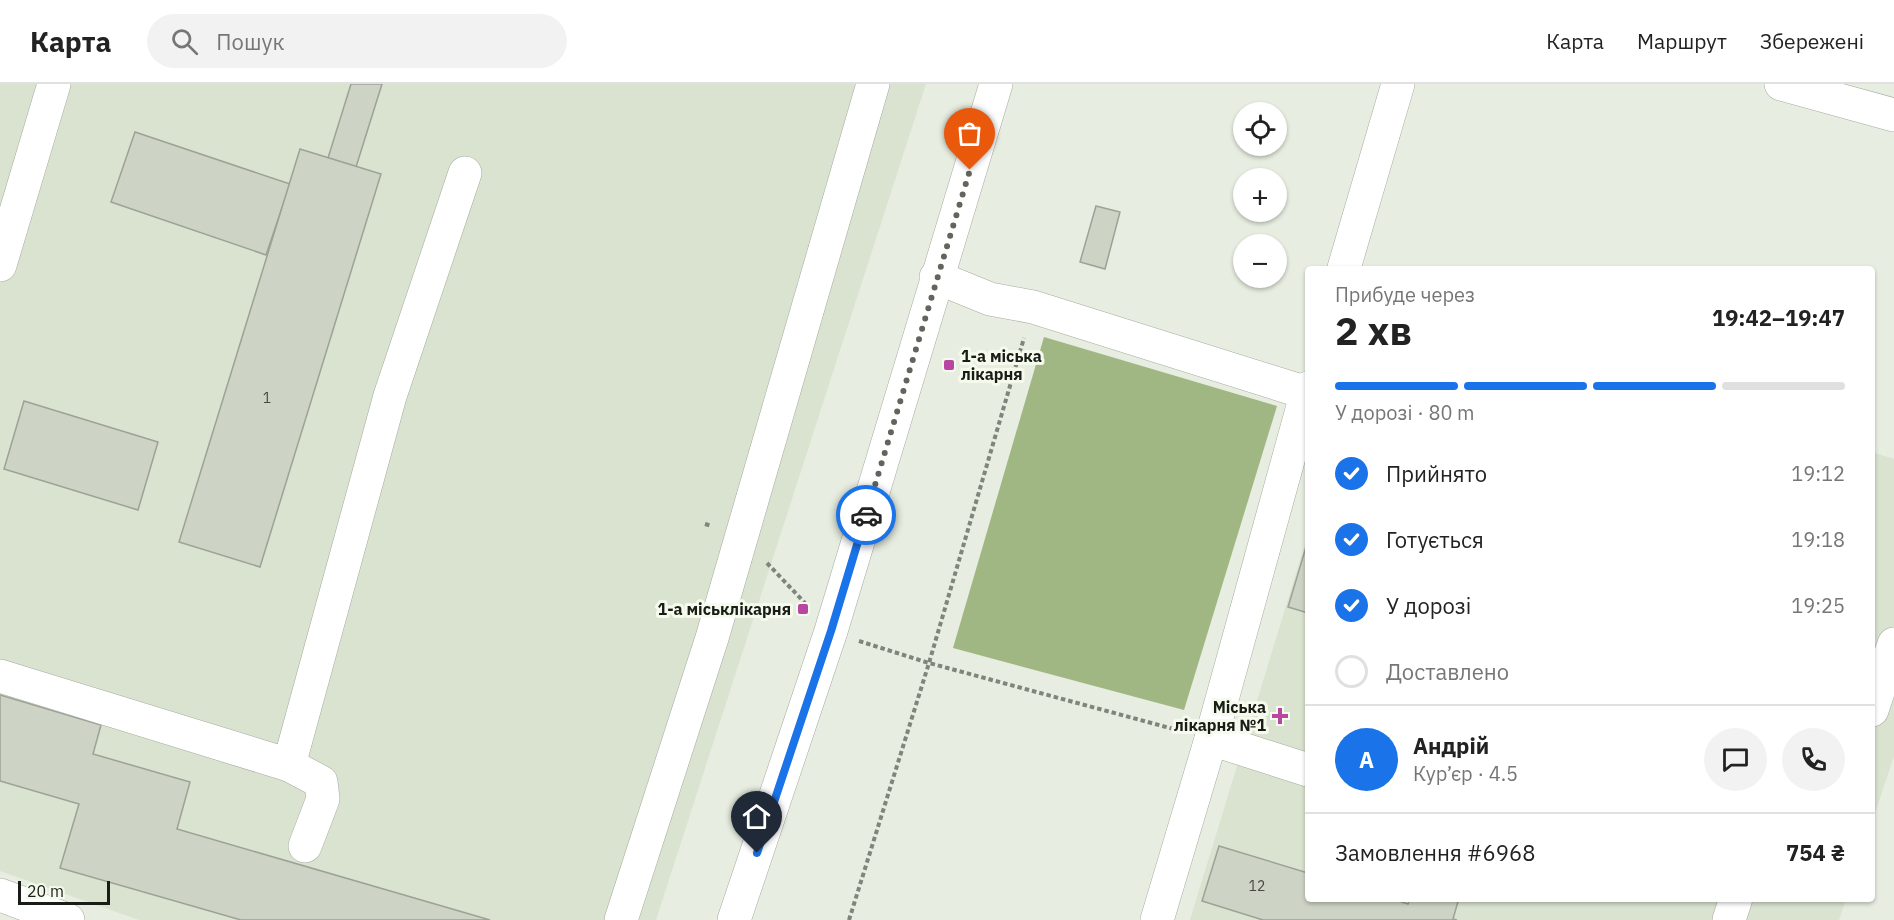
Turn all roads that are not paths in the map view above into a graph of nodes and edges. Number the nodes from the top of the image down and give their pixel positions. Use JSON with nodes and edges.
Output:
{"nodes":[{"id":1,"x":54,"y":84,"type":"edge"},
{"id":2,"x":873,"y":84,"type":"edge"},
{"id":3,"x":996,"y":84,"type":"edge"},
{"id":4,"x":1398,"y":84,"type":"edge"},
{"id":5,"x":1781,"y":84,"type":"edge"},
{"id":6,"x":1894,"y":115,"type":"edge"},
{"id":7,"x":465,"y":173,"type":"dead end"},
{"id":8,"x":0,"y":265,"type":"edge"},
{"id":9,"x":1345,"y":266,"type":"edge"},
{"id":10,"x":936,"y":277,"type":"junction"},
{"id":11,"x":1305,"y":389,"type":"edge"},
{"id":12,"x":1305,"y":397,"type":"edge"},
{"id":13,"x":1894,"y":645,"type":"edge"},
{"id":14,"x":0,"y":676,"type":"edge"},
{"id":15,"x":1875,"y":701,"type":"edge"},
{"id":16,"x":1211,"y":739,"type":"junction"},
{"id":17,"x":289,"y":765,"type":"junction"},
{"id":18,"x":1305,"y":769,"type":"edge"},
{"id":19,"x":305,"y":846,"type":"dead end"},
{"id":20,"x":0,"y":895,"type":"edge"},
{"id":21,"x":1735,"y":902,"type":"edge"},
{"id":22,"x":68,"y":920,"type":"edge"},
{"id":23,"x":621,"y":920,"type":"edge"},
{"id":24,"x":734,"y":920,"type":"edge"},
{"id":25,"x":1157,"y":920,"type":"edge"},
{"id":26,"x":1729,"y":920,"type":"edge"}],
"edges":[{"from":1,"to":8,"type":"main road"},
{"from":2,"to":23,"type":"main road"},
{"from":3,"to":10,"type":"main road"},
{"from":4,"to":9,"type":"main road"},
{"from":5,"to":6,"type":"main road"},
{"from":7,"to":17,"type":"main road"},
{"from":10,"to":11,"type":"main road"},
{"from":10,"to":24,"type":"main road"},
{"from":12,"to":16,"type":"main road"},
{"from":13,"to":15,"type":"main road"},
{"from":14,"to":17,"type":"main road"},
{"from":16,"to":18,"type":"main road"},
{"from":16,"to":25,"type":"main road"},
{"from":17,"to":19,"type":"main road"},
{"from":20,"to":22,"type":"main road"},
{"from":21,"to":26,"type":"main road"}]}
